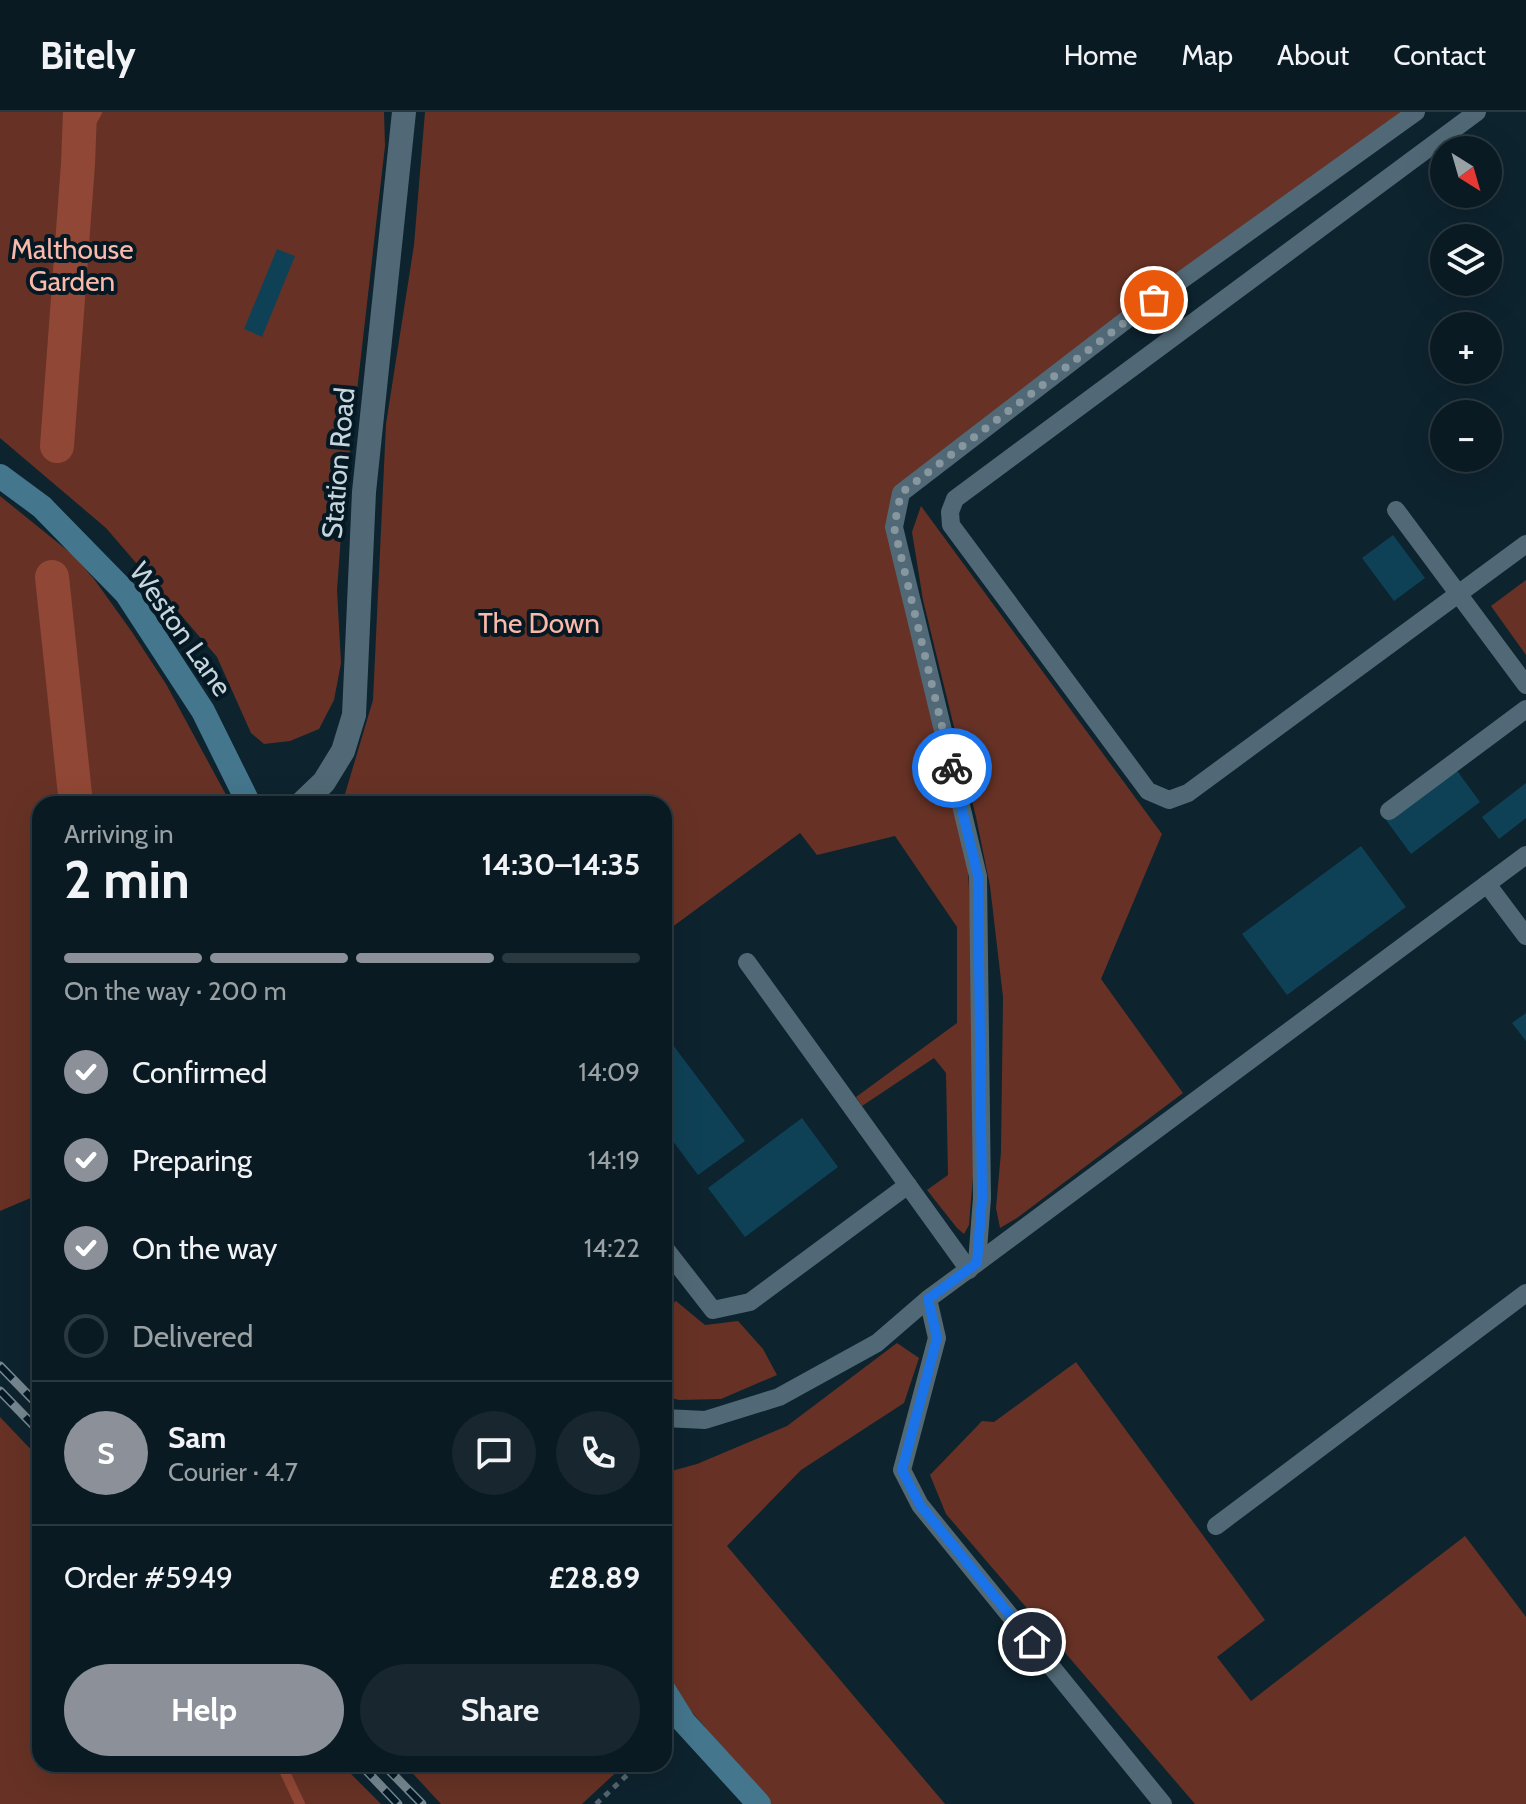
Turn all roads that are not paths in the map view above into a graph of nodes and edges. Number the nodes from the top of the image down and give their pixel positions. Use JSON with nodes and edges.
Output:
{"nodes":[{"id":1,"x":404,"y":112,"type":"edge"},
{"id":2,"x":1416,"y":112,"type":"edge"},
{"id":3,"x":1477,"y":112,"type":"edge"},
{"id":4,"x":0,"y":476,"type":"edge"},
{"id":5,"x":1396,"y":510,"type":"dead end"},
{"id":6,"x":1526,"y":544,"type":"edge"},
{"id":7,"x":1458,"y":595,"type":"junction"},
{"id":8,"x":1526,"y":685,"type":"edge"},
{"id":9,"x":1526,"y":709,"type":"edge"},
{"id":10,"x":245,"y":796,"type":"edge"},
{"id":11,"x":309,"y":796,"type":"edge"},
{"id":12,"x":1389,"y":811,"type":"dead end"},
{"id":13,"x":1526,"y":855,"type":"edge"},
{"id":14,"x":1487,"y":884,"type":"junction"},
{"id":15,"x":1526,"y":936,"type":"edge"},
{"id":16,"x":747,"y":962,"type":"dead end"},
{"id":17,"x":908,"y":1185,"type":"junction"},
{"id":18,"x":672,"y":1257,"type":"edge"},
{"id":19,"x":973,"y":1266,"type":"junction"},
{"id":20,"x":1526,"y":1293,"type":"edge"},
{"id":21,"x":928,"y":1299,"type":"junction"},
{"id":22,"x":672,"y":1418,"type":"edge"},
{"id":23,"x":1216,"y":1526,"type":"dead end"},
{"id":24,"x":672,"y":1703,"type":"edge"},
{"id":25,"x":759,"y":1804,"type":"edge"},
{"id":26,"x":1163,"y":1804,"type":"edge"}],
"edges":[{"from":1,"to":11,"type":"street","name":"Station Road"},
{"from":2,"to":19,"type":"lane"},
{"from":3,"to":7,"type":"lane"},
{"from":4,"to":10,"type":"street","name":"Weston Lane"},
{"from":5,"to":7,"type":"lane"},
{"from":6,"to":7,"type":"lane"},
{"from":7,"to":8,"type":"lane"},
{"from":9,"to":12,"type":"lane"},
{"from":13,"to":14,"type":"lane"},
{"from":14,"to":15,"type":"lane"},
{"from":14,"to":19,"type":"lane"},
{"from":16,"to":17,"type":"lane"},
{"from":17,"to":18,"type":"lane"},
{"from":17,"to":19,"type":"lane"},
{"from":19,"to":21,"type":"lane"},
{"from":20,"to":23,"type":"lane"},
{"from":21,"to":22,"type":"lane"},
{"from":21,"to":26,"type":"lane"},
{"from":24,"to":25,"type":"street"}]}
